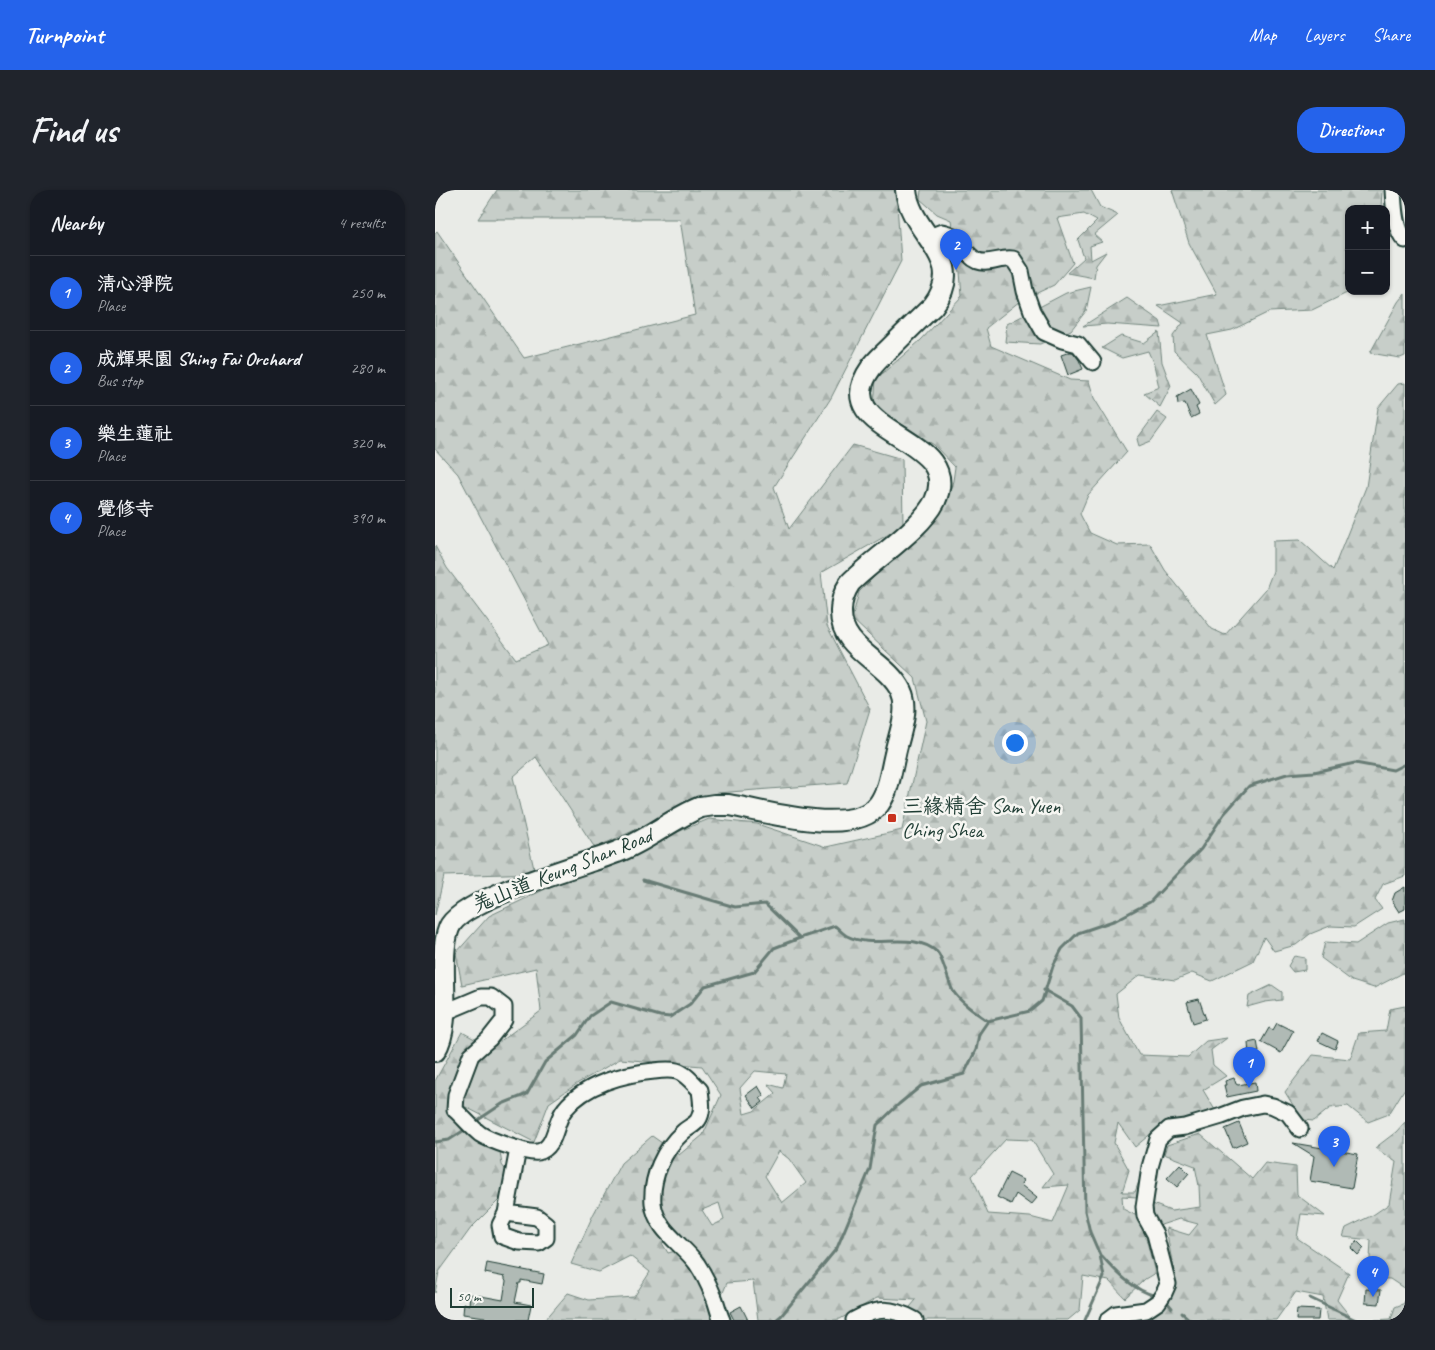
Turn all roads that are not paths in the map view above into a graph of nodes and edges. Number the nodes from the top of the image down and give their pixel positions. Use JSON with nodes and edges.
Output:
{"nodes":[{"id":1,"x":906,"y":190,"type":"edge"},
{"id":2,"x":1393,"y":190,"type":"edge"},
{"id":3,"x":929,"y":237,"type":"junction"},
{"id":4,"x":1405,"y":240,"type":"edge"},
{"id":5,"x":1093,"y":362,"type":"dead end"},
{"id":6,"x":443,"y":1013,"type":"junction"},
{"id":7,"x":435,"y":1052,"type":"edge"},
{"id":8,"x":1301,"y":1129,"type":"dead end"},
{"id":9,"x":518,"y":1149,"type":"junction"},
{"id":10,"x":506,"y":1213,"type":"dead end"},
{"id":11,"x":722,"y":1320,"type":"edge"},
{"id":12,"x":854,"y":1320,"type":"edge"},
{"id":13,"x":915,"y":1320,"type":"edge"},
{"id":14,"x":1108,"y":1320,"type":"edge"}],
"edges":[{"from":1,"to":3,"type":"main road","name":"羗山道 Keung Shan Road"},
{"from":2,"to":4,"type":"lane"},
{"from":3,"to":5,"type":"lane"},
{"from":3,"to":6,"type":"main road","name":"羗山道 Keung Shan Road"},
{"from":6,"to":7,"type":"main road","name":"羗山道 Keung Shan Road"},
{"from":6,"to":9,"type":"lane"},
{"from":8,"to":14,"type":"lane"},
{"from":9,"to":10,"type":"lane"},
{"from":9,"to":11,"type":"lane"},
{"from":12,"to":13,"type":"lane"}]}
